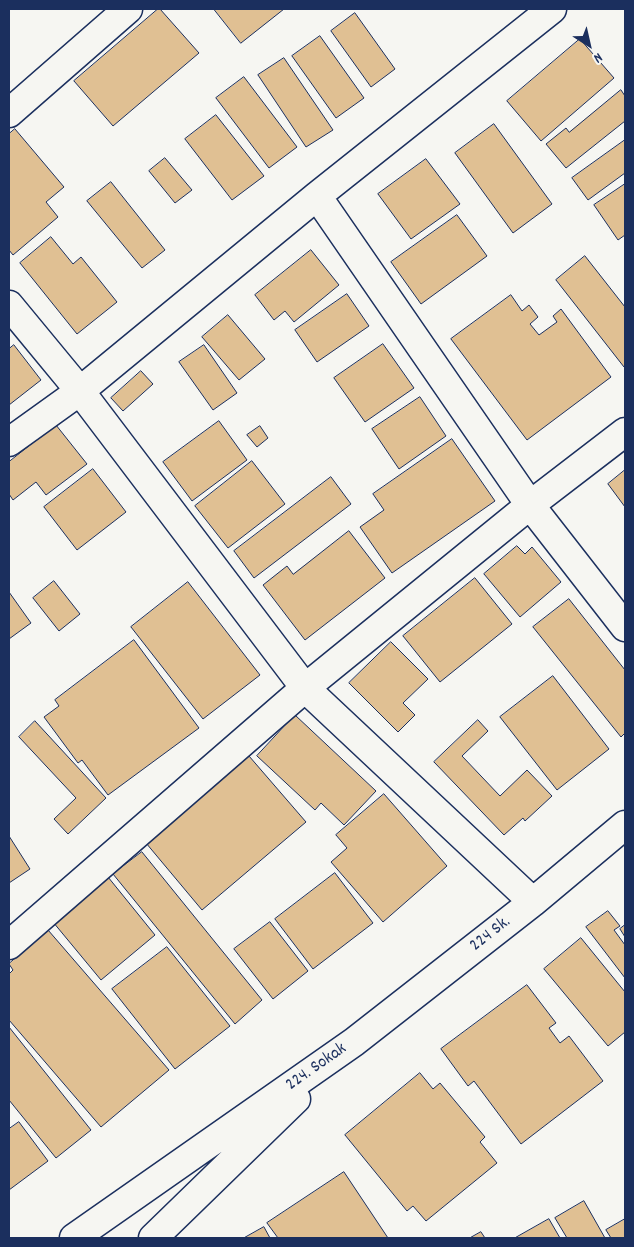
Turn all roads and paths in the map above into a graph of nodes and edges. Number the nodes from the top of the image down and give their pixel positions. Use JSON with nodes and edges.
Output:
{"nodes":[{"id":1,"x":128,"y":9,"type":"edge"},
{"id":2,"x":552,"y":9,"type":"edge"},
{"id":3,"x":9,"y":113,"type":"edge"},
{"id":4,"x":317,"y":196,"type":"junction"},
{"id":5,"x":9,"y":305,"type":"edge"},
{"id":6,"x":80,"y":391,"type":"junction"},
{"id":7,"x":625,"y":432,"type":"edge"},
{"id":8,"x":9,"y":442,"type":"edge"},
{"id":9,"x":530,"y":505,"type":"junction"},
{"id":10,"x":625,"y":627,"type":"edge"},
{"id":11,"x":305,"y":688,"type":"junction"},
{"id":12,"x":625,"y":825,"type":"edge"},
{"id":13,"x":533,"y":902,"type":"junction"},
{"id":14,"x":9,"y":946,"type":"edge"},
{"id":15,"x":354,"y":1042,"type":"junction"},
{"id":16,"x":74,"y":1238,"type":"edge"},
{"id":17,"x":153,"y":1238,"type":"edge"}],
"edges":[{"from":1,"to":3,"type":"street"},
{"from":2,"to":4,"type":"street"},
{"from":4,"to":6,"type":"street"},
{"from":4,"to":9,"type":"street"},
{"from":5,"to":6,"type":"street"},
{"from":6,"to":8,"type":"street"},
{"from":6,"to":11,"type":"street"},
{"from":7,"to":9,"type":"street"},
{"from":9,"to":10,"type":"street"},
{"from":9,"to":11,"type":"street"},
{"from":11,"to":13,"type":"street"},
{"from":11,"to":14,"type":"street"},
{"from":12,"to":13,"type":"street","name":"224 Sk."},
{"from":13,"to":15,"type":"street","name":"224 Sk."},
{"from":15,"to":16,"type":"street","name":"224. Sokak"},
{"from":15,"to":17,"type":"street","name":"224. Sokak"}]}
